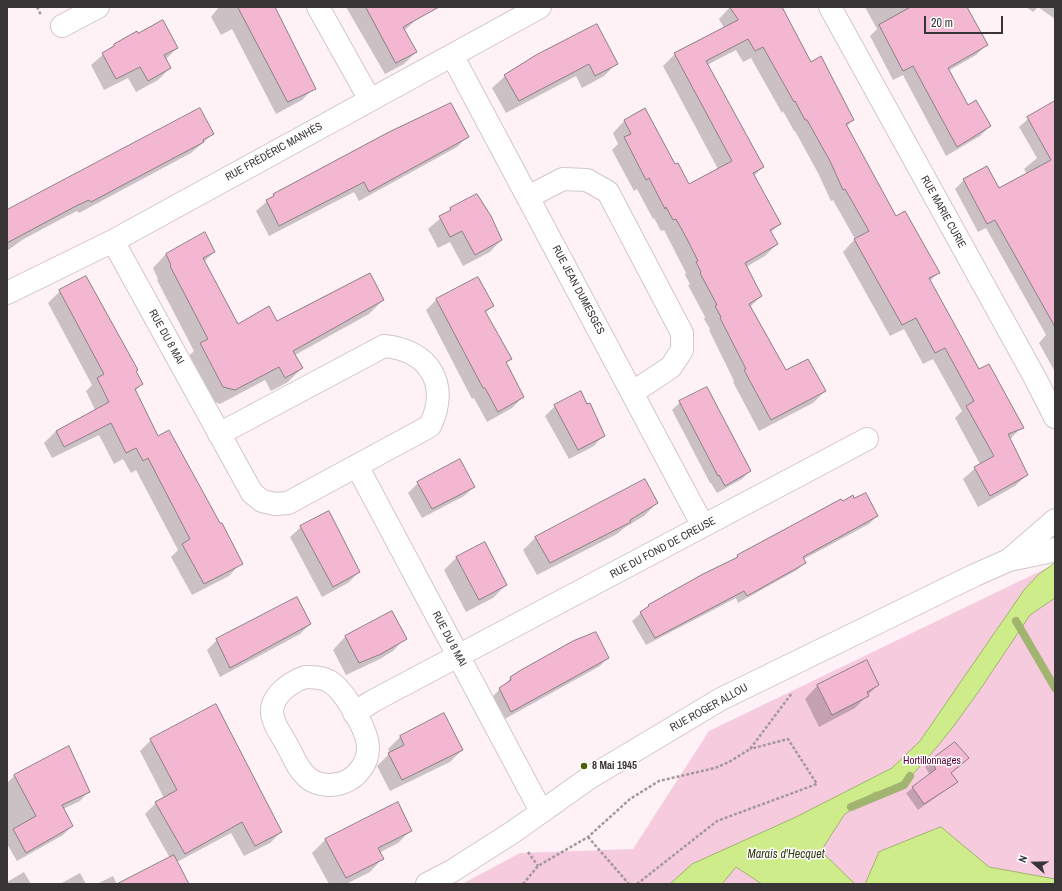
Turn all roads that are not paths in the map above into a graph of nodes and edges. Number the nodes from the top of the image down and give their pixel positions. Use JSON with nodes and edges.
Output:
{"nodes":[{"id":1,"x":98,"y":7,"type":"edge"},
{"id":2,"x":318,"y":7,"type":"edge"},
{"id":3,"x":540,"y":7,"type":"edge"},
{"id":4,"x":830,"y":7,"type":"edge"},
{"id":5,"x":62,"y":26,"type":"dead end"},
{"id":6,"x":452,"y":55,"type":"junction"},
{"id":7,"x":370,"y":100,"type":"junction"},
{"id":8,"x":528,"y":197,"type":"junction"},
{"id":9,"x":113,"y":240,"type":"junction"},
{"id":10,"x":7,"y":293,"type":"edge"},
{"id":11,"x":632,"y":393,"type":"junction"},
{"id":12,"x":1055,"y":417,"type":"edge"},
{"id":13,"x":219,"y":434,"type":"junction"},
{"id":14,"x":867,"y":439,"type":"dead end"},
{"id":15,"x":357,"y":466,"type":"junction"},
{"id":16,"x":1055,"y":520,"type":"edge"},
{"id":17,"x":703,"y":526,"type":"junction"},
{"id":18,"x":1055,"y":550,"type":"edge"},
{"id":19,"x":1009,"y":560,"type":"junction"},
{"id":20,"x":458,"y":656,"type":"junction"},
{"id":21,"x":354,"y":713,"type":"junction"},
{"id":22,"x":541,"y":811,"type":"junction"},
{"id":23,"x":427,"y":884,"type":"edge"}],
"edges":[{"from":1,"to":5,"type":"street"},
{"from":2,"to":7,"type":"street"},
{"from":3,"to":6,"type":"street","name":"RUE FRÉDÉRIC MANHÈS"},
{"from":4,"to":12,"type":"street","name":"RUE MARIE CURIE"},
{"from":6,"to":7,"type":"street","name":"RUE FRÉDÉRIC MANHÈS"},
{"from":6,"to":8,"type":"street","name":"RUE JEAN DUMESGES"},
{"from":7,"to":9,"type":"street","name":"RUE FRÉDÉRIC MANHÈS"},
{"from":8,"to":11,"type":"street","name":"RUE JEAN DUMESGES"},
{"from":8,"to":11,"type":"street"},
{"from":9,"to":10,"type":"street","name":"RUE FRÉDÉRIC MANHÈS"},
{"from":9,"to":13,"type":"street","name":"RUE DU 8 MAI"},
{"from":11,"to":17,"type":"street","name":"RUE JEAN DUMESGES"},
{"from":13,"to":15,"type":"street","name":"RUE DU 8 MAI"},
{"from":13,"to":15,"type":"street","name":"RUE DU 8 MAI"},
{"from":14,"to":17,"type":"street","name":"RUE DU FOND DE CREUSE"},
{"from":15,"to":20,"type":"street","name":"RUE DU 8 MAI"},
{"from":16,"to":19,"type":"street","name":"RUE ROGER ALLOU"},
{"from":17,"to":20,"type":"street","name":"RUE DU FOND DE CREUSE"},
{"from":18,"to":19,"type":"street","name":"RUE ROGER ALLOU"},
{"from":19,"to":22,"type":"street","name":"RUE ROGER ALLOU"},
{"from":20,"to":21,"type":"street","name":"RUE DU FOND DE CREUSE"},
{"from":20,"to":22,"type":"street","name":"RUE DU 8 MAI"},
{"from":21,"to":21,"type":"street"},
{"from":22,"to":23,"type":"street","name":"RUE ROGER ALLOU"}]}
